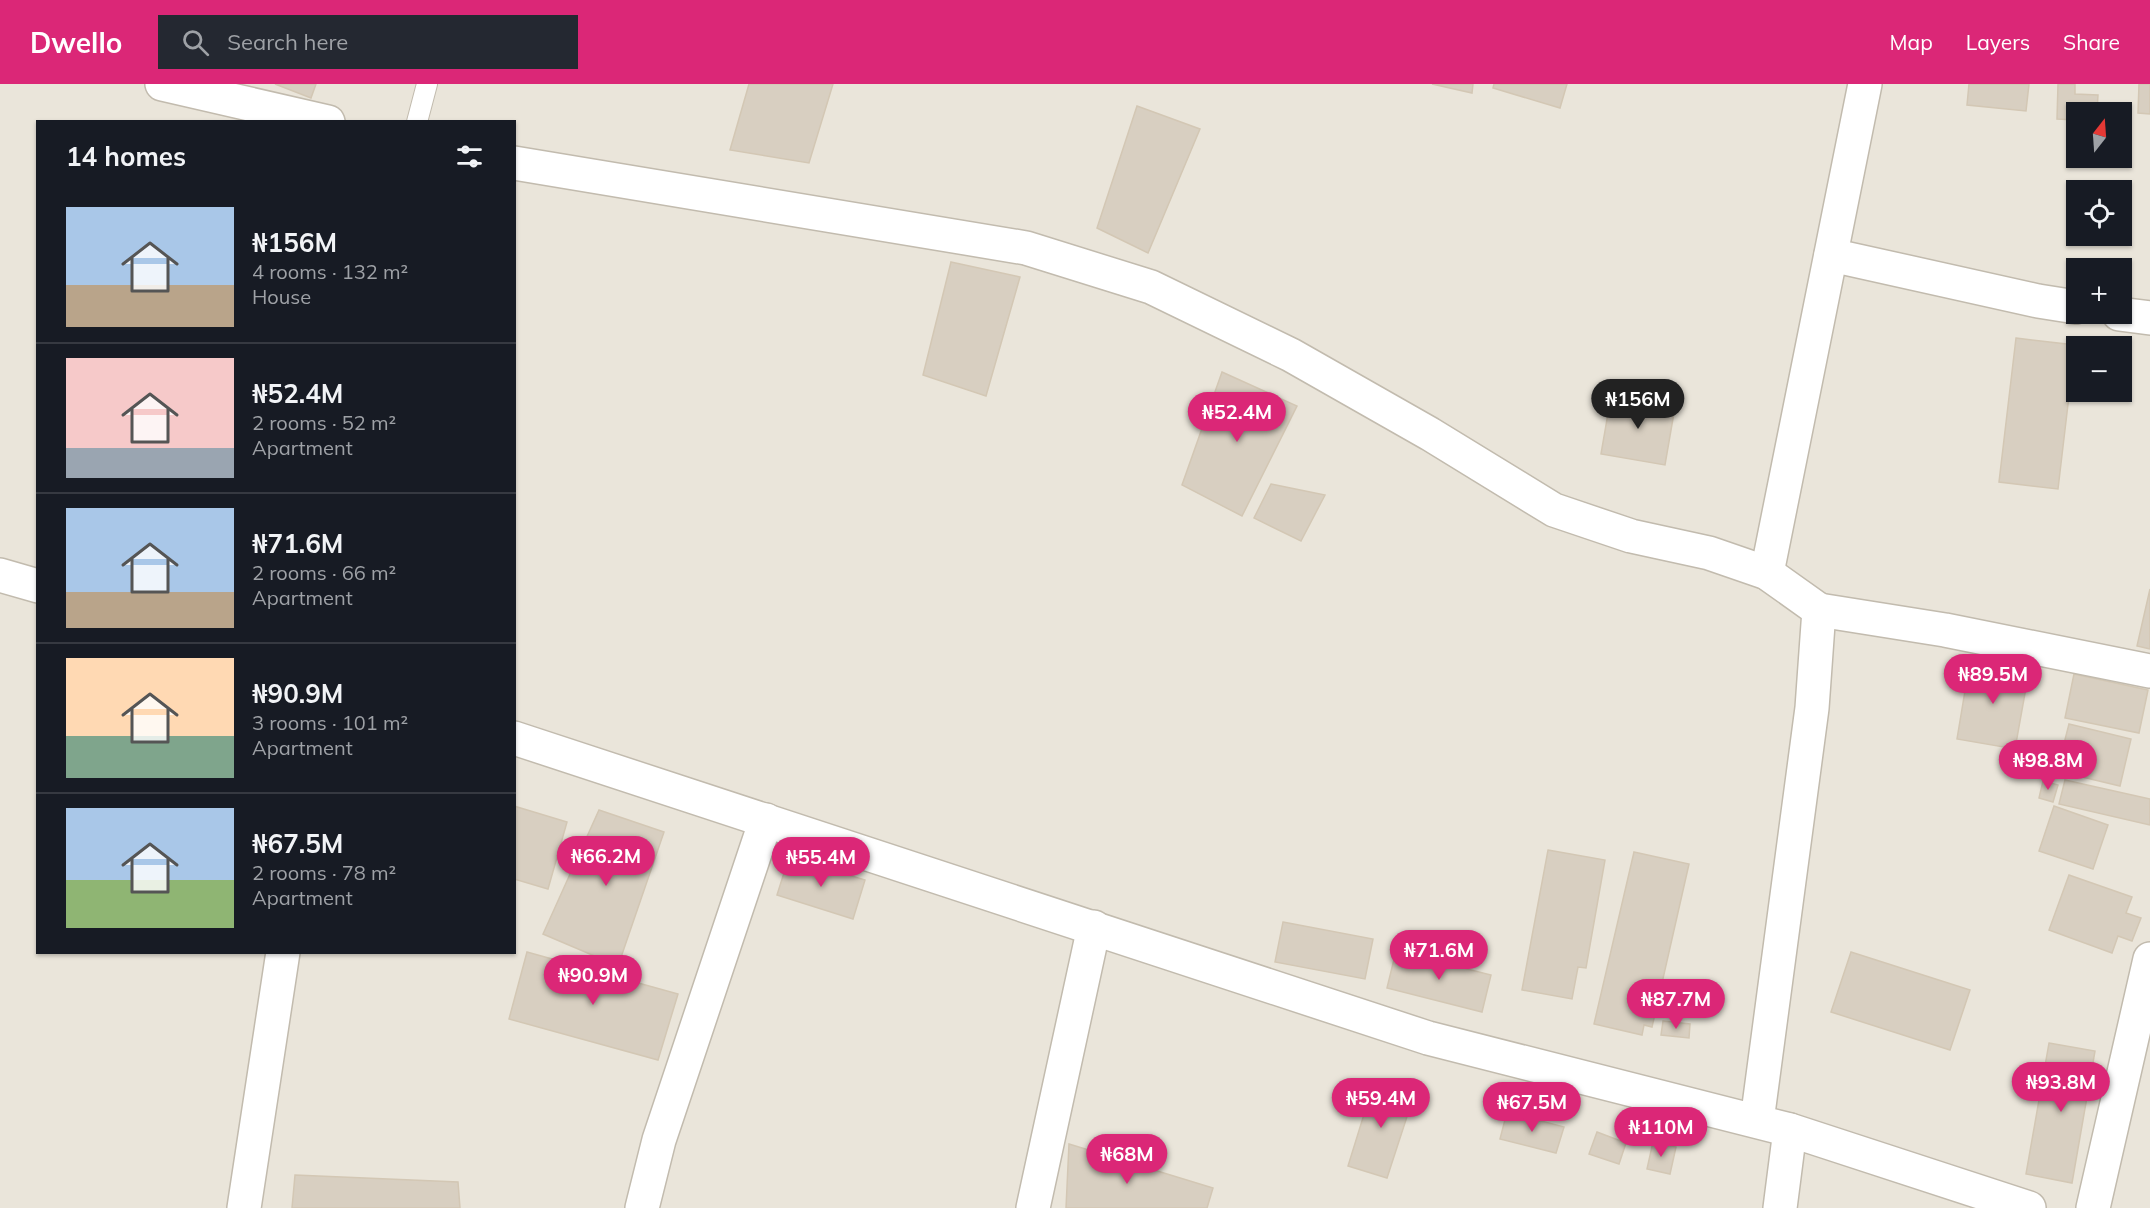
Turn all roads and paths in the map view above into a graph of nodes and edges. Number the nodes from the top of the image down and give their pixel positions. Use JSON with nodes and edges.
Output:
{"nodes":[{"id":1,"x":162,"y":84,"type":"edge"},
{"id":2,"x":426,"y":84,"type":"edge"},
{"id":3,"x":1865,"y":84,"type":"edge"},
{"id":4,"x":319,"y":120,"type":"edge"},
{"id":5,"x":417,"y":120,"type":"edge"},
{"id":6,"x":516,"y":163,"type":"edge"},
{"id":7,"x":1831,"y":255,"type":"junction"},
{"id":8,"x":2066,"y":305,"type":"edge"},
{"id":9,"x":2132,"y":316,"type":"edge"},
{"id":10,"x":2150,"y":318,"type":"edge"},
{"id":11,"x":1767,"y":573,"type":"junction"},
{"id":12,"x":0,"y":575,"type":"edge"},
{"id":13,"x":36,"y":585,"type":"edge"},
{"id":14,"x":1819,"y":610,"type":"junction"},
{"id":15,"x":2150,"y":671,"type":"edge"},
{"id":16,"x":516,"y":739,"type":"edge"},
{"id":17,"x":766,"y":820,"type":"junction"},
{"id":18,"x":1094,"y":927,"type":"junction"},
{"id":19,"x":283,"y":954,"type":"edge"},
{"id":20,"x":2150,"y":959,"type":"edge"},
{"id":21,"x":1757,"y":1121,"type":"junction"},
{"id":22,"x":1790,"y":1130,"type":"junction"},
{"id":23,"x":244,"y":1208,"type":"edge"},
{"id":24,"x":642,"y":1208,"type":"edge"},
{"id":25,"x":1033,"y":1208,"type":"edge"},
{"id":26,"x":1780,"y":1208,"type":"edge"},
{"id":27,"x":2029,"y":1208,"type":"edge"},
{"id":28,"x":2093,"y":1208,"type":"edge"}],
"edges":[{"from":1,"to":4,"type":"street"},
{"from":2,"to":5,"type":"lane"},
{"from":3,"to":7,"type":"street"},
{"from":6,"to":11,"type":"street"},
{"from":7,"to":8,"type":"street"},
{"from":7,"to":11,"type":"street"},
{"from":9,"to":10,"type":"street"},
{"from":11,"to":14,"type":"street"},
{"from":12,"to":13,"type":"street"},
{"from":14,"to":15,"type":"street"},
{"from":14,"to":21,"type":"street"},
{"from":16,"to":17,"type":"street"},
{"from":17,"to":18,"type":"street"},
{"from":17,"to":24,"type":"street"},
{"from":18,"to":21,"type":"street"},
{"from":18,"to":25,"type":"street"},
{"from":19,"to":23,"type":"street"},
{"from":20,"to":28,"type":"street"},
{"from":21,"to":22,"type":"street"},
{"from":22,"to":26,"type":"street"},
{"from":22,"to":27,"type":"street"}]}
